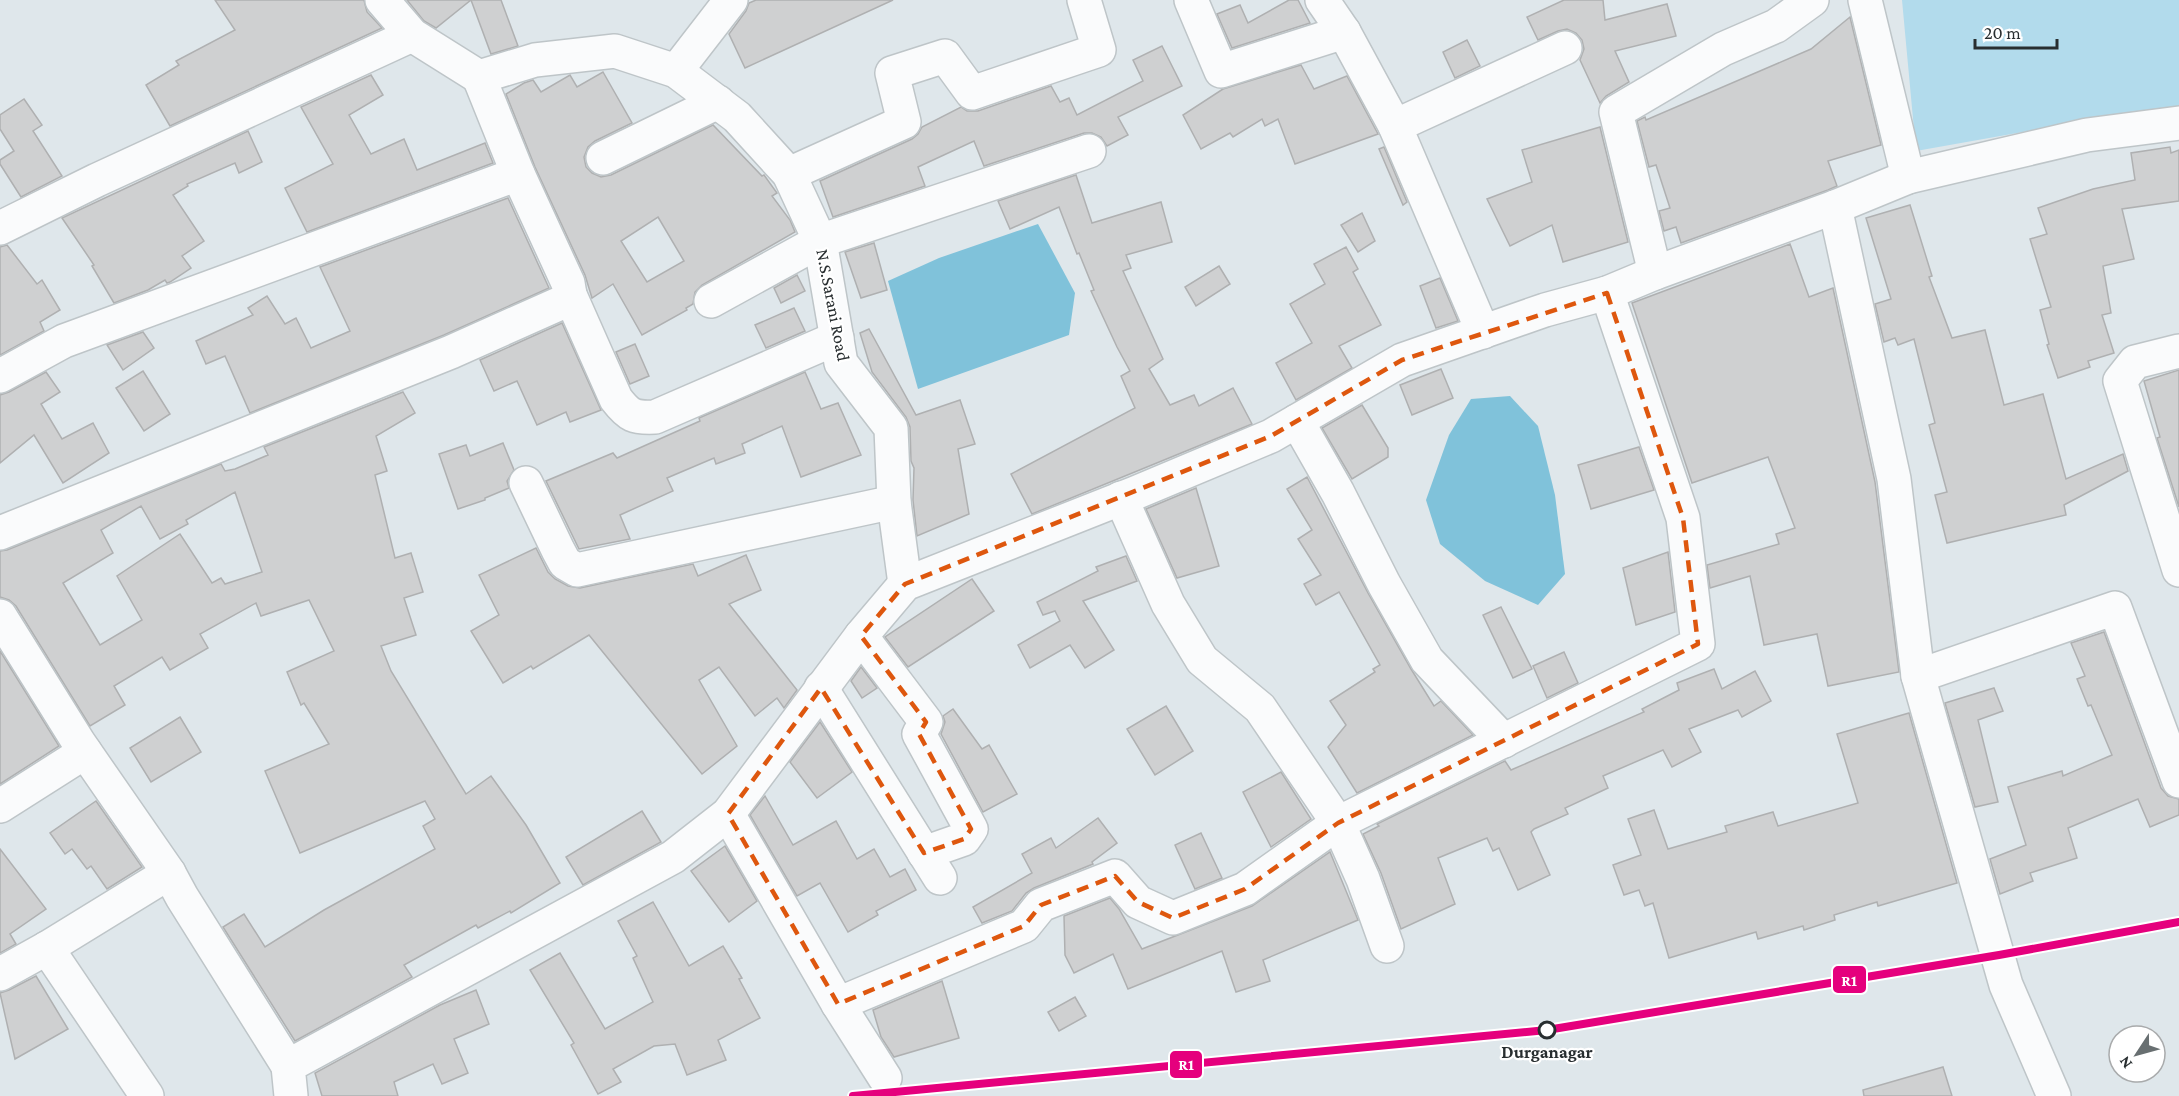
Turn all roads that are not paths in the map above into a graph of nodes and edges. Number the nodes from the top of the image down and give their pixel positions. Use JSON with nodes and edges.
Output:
{"nodes":[{"id":1,"x":382,"y":0,"type":"edge"},
{"id":2,"x":731,"y":0,"type":"edge"},
{"id":3,"x":1084,"y":0,"type":"edge"},
{"id":4,"x":1191,"y":0,"type":"edge"},
{"id":5,"x":1322,"y":0,"type":"edge"},
{"id":6,"x":1812,"y":0,"type":"edge"},
{"id":7,"x":1865,"y":0,"type":"edge"},
{"id":8,"x":1344,"y":32,"type":"junction"},
{"id":9,"x":412,"y":36,"type":"junction"},
{"id":10,"x":1565,"y":48,"type":"dead end"},
{"id":11,"x":676,"y":71,"type":"junction"},
{"id":12,"x":478,"y":77,"type":"junction"},
{"id":13,"x":718,"y":102,"type":"junction"},
{"id":14,"x":2179,"y":123,"type":"edge"},
{"id":15,"x":1395,"y":126,"type":"junction"},
{"id":16,"x":1089,"y":151,"type":"dead end"},
{"id":17,"x":603,"y":158,"type":"dead end"},
{"id":18,"x":518,"y":174,"type":"junction"},
{"id":19,"x":789,"y":174,"type":"junction"},
{"id":20,"x":1908,"y":177,"type":"junction"},
{"id":21,"x":1835,"y":207,"type":"junction"},
{"id":22,"x":0,"y":228,"type":"edge"},
{"id":23,"x":820,"y":241,"type":"junction"},
{"id":24,"x":1655,"y":273,"type":"junction"},
{"id":25,"x":1607,"y":293,"type":"junction"},
{"id":26,"x":570,"y":295,"type":"junction"},
{"id":27,"x":711,"y":301,"type":"dead end"},
{"id":28,"x":1483,"y":332,"type":"junction"},
{"id":29,"x":837,"y":338,"type":"junction"},
{"id":30,"x":2179,"y":351,"type":"edge"},
{"id":31,"x":0,"y":376,"type":"edge"},
{"id":32,"x":1298,"y":421,"type":"junction"},
{"id":33,"x":526,"y":483,"type":"dead end"},
{"id":34,"x":1120,"y":498,"type":"junction"},
{"id":35,"x":894,"y":502,"type":"junction"},
{"id":36,"x":0,"y":532,"type":"edge"},
{"id":37,"x":2179,"y":570,"type":"edge"},
{"id":38,"x":905,"y":584,"type":"junction"},
{"id":39,"x":3,"y":628,"type":"edge"},
{"id":40,"x":861,"y":636,"type":"junction"},
{"id":41,"x":1918,"y":676,"type":"junction"},
{"id":42,"x":821,"y":688,"type":"junction"},
{"id":43,"x":1504,"y":741,"type":"junction"},
{"id":44,"x":85,"y":752,"type":"junction"},
{"id":45,"x":2179,"y":781,"type":"edge"},
{"id":46,"x":0,"y":807,"type":"edge"},
{"id":47,"x":728,"y":814,"type":"junction"},
{"id":48,"x":1338,"y":823,"type":"junction"},
{"id":49,"x":169,"y":873,"type":"junction"},
{"id":50,"x":1387,"y":946,"type":"dead end"},
{"id":51,"x":47,"y":948,"type":"junction"},
{"id":52,"x":0,"y":974,"type":"edge"},
{"id":53,"x":838,"y":1004,"type":"junction"},
{"id":54,"x":885,"y":1078,"type":"dead end"},
{"id":55,"x":290,"y":1081,"type":"edge"},
{"id":56,"x":147,"y":1096,"type":"edge"},
{"id":57,"x":2054,"y":1096,"type":"edge"}],
"edges":[{"from":1,"to":9,"type":"street"},
{"from":2,"to":11,"type":"street"},
{"from":3,"to":19,"type":"street"},
{"from":4,"to":8,"type":"street"},
{"from":5,"to":8,"type":"street"},
{"from":6,"to":24,"type":"street"},
{"from":7,"to":20,"type":"street"},
{"from":8,"to":15,"type":"street"},
{"from":9,"to":12,"type":"street"},
{"from":9,"to":22,"type":"street"},
{"from":10,"to":15,"type":"street"},
{"from":11,"to":12,"type":"street","name":"N.S.Sarani Road"},
{"from":11,"to":13,"type":"street","name":"N.S.Sarani Road"},
{"from":12,"to":18,"type":"street"},
{"from":13,"to":17,"type":"street"},
{"from":13,"to":19,"type":"street","name":"N.S.Sarani Road"},
{"from":14,"to":20,"type":"street"},
{"from":15,"to":28,"type":"street"},
{"from":16,"to":23,"type":"street"},
{"from":18,"to":26,"type":"street"},
{"from":18,"to":31,"type":"street"},
{"from":19,"to":23,"type":"street","name":"N.S.Sarani Road"},
{"from":20,"to":21,"type":"street"},
{"from":21,"to":24,"type":"street"},
{"from":21,"to":41,"type":"street"},
{"from":23,"to":27,"type":"street"},
{"from":23,"to":29,"type":"street","name":"N.S.Sarani Road"},
{"from":24,"to":25,"type":"street"},
{"from":25,"to":28,"type":"street"},
{"from":25,"to":43,"type":"street"},
{"from":26,"to":29,"type":"street"},
{"from":26,"to":36,"type":"street"},
{"from":28,"to":32,"type":"street"},
{"from":29,"to":35,"type":"street","name":"N.S.Sarani Road"},
{"from":30,"to":37,"type":"street"},
{"from":32,"to":34,"type":"street"},
{"from":32,"to":43,"type":"street"},
{"from":33,"to":35,"type":"street"},
{"from":34,"to":38,"type":"street"},
{"from":34,"to":48,"type":"street"},
{"from":35,"to":38,"type":"street","name":"N.S.Sarani Road"},
{"from":38,"to":40,"type":"street"},
{"from":39,"to":44,"type":"street"},
{"from":40,"to":42,"type":"street"},
{"from":40,"to":42,"type":"street"},
{"from":41,"to":45,"type":"street"},
{"from":41,"to":57,"type":"street"},
{"from":42,"to":47,"type":"street"},
{"from":43,"to":48,"type":"street"},
{"from":44,"to":46,"type":"street"},
{"from":44,"to":49,"type":"street"},
{"from":47,"to":53,"type":"street"},
{"from":47,"to":55,"type":"street"},
{"from":48,"to":50,"type":"street"},
{"from":48,"to":53,"type":"street"},
{"from":49,"to":51,"type":"street"},
{"from":49,"to":55,"type":"street"},
{"from":51,"to":52,"type":"street"},
{"from":51,"to":56,"type":"street"},
{"from":53,"to":54,"type":"street"}]}
